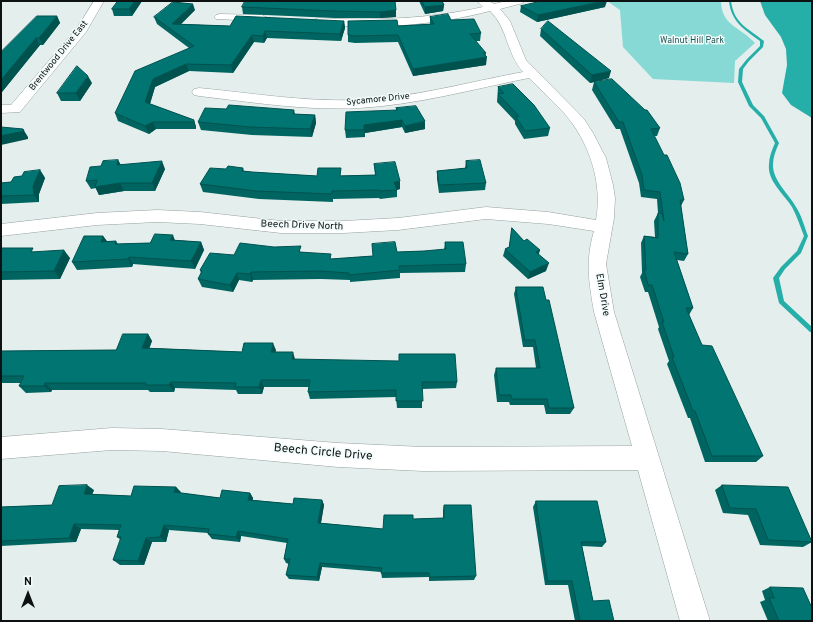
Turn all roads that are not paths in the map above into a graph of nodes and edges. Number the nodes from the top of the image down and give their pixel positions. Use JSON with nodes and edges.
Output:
{"nodes":[{"id":1,"x":99,"y":1,"type":"edge"},
{"id":2,"x":519,"y":1,"type":"edge"},
{"id":3,"x":487,"y":4,"type":"edge"},
{"id":4,"x":220,"y":17,"type":"dead end"},
{"id":5,"x":274,"y":19,"type":"edge"},
{"id":6,"x":305,"y":20,"type":"edge"},
{"id":7,"x":532,"y":74,"type":"junction"},
{"id":8,"x":199,"y":92,"type":"dead end"},
{"id":9,"x":1,"y":110,"type":"edge"},
{"id":10,"x":603,"y":226,"type":"junction"},
{"id":11,"x":1,"y":230,"type":"edge"},
{"id":12,"x":1,"y":448,"type":"edge"},
{"id":13,"x":646,"y":458,"type":"junction"},
{"id":14,"x":695,"y":621,"type":"edge"}],
"edges":[{"from":1,"to":9,"type":"street","name":"Brentwood Drive East"},
{"from":2,"to":3,"type":"street"},
{"from":3,"to":6,"type":"street"},
{"from":3,"to":7,"type":"street","name":"Elm Drive"},
{"from":4,"to":5,"type":"street"},
{"from":7,"to":8,"type":"street","name":"Sycamore Drive"},
{"from":7,"to":10,"type":"street","name":"Elm Drive"},
{"from":10,"to":11,"type":"street","name":"Beech Drive North"},
{"from":10,"to":13,"type":"street","name":"Elm Drive"},
{"from":12,"to":13,"type":"street","name":"Beech Circle Drive"},
{"from":13,"to":14,"type":"street","name":"Elm Drive"}]}
